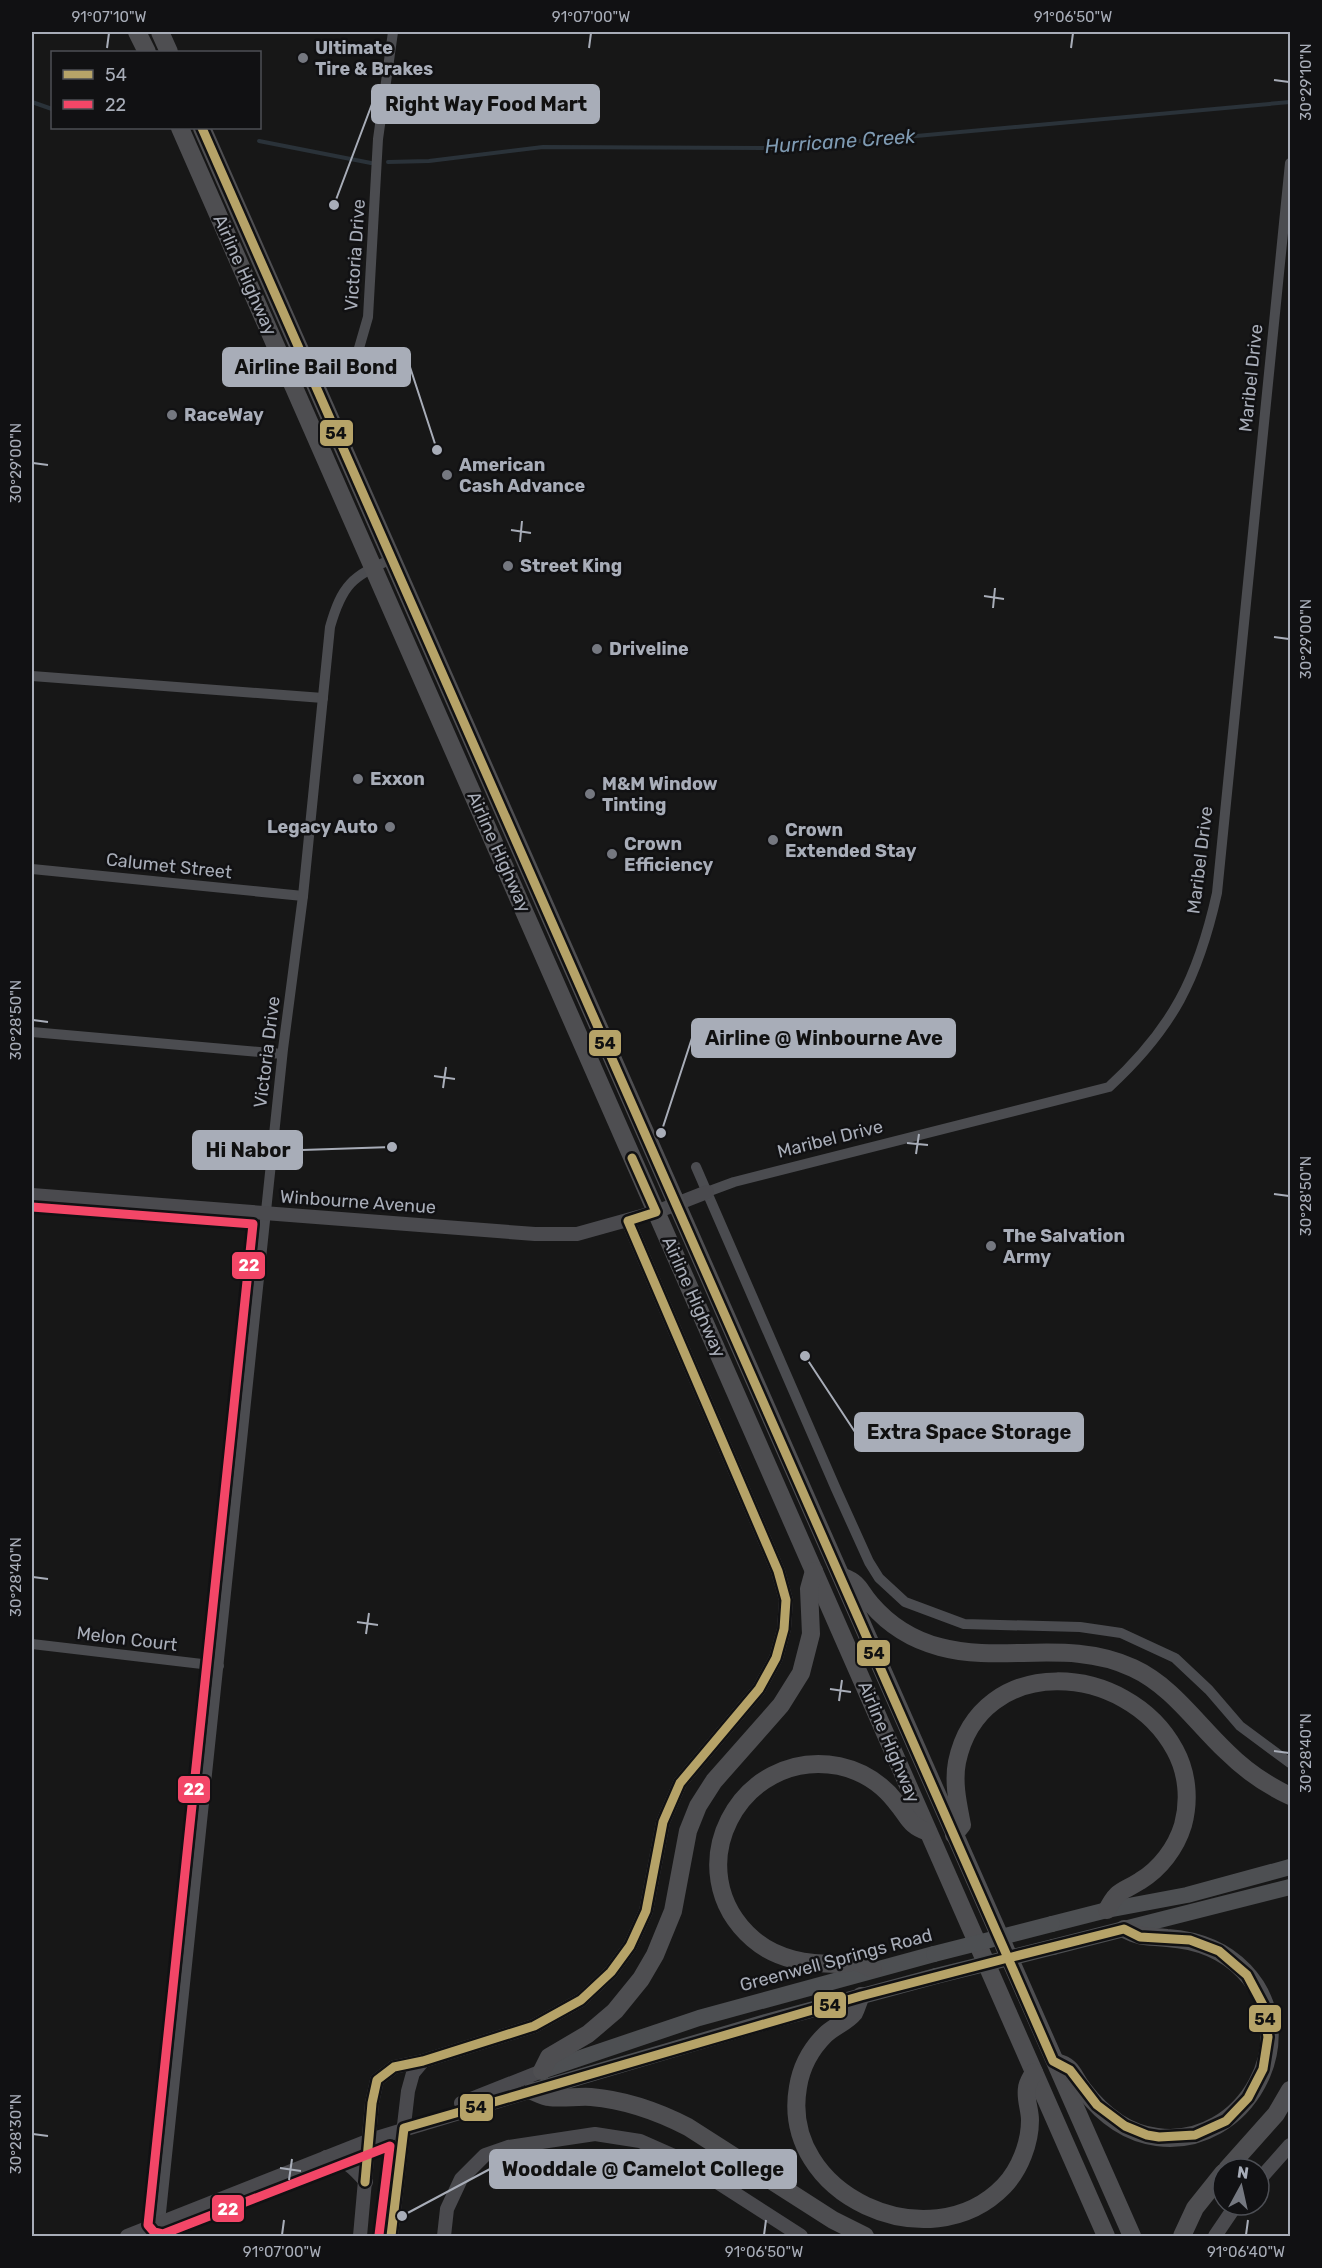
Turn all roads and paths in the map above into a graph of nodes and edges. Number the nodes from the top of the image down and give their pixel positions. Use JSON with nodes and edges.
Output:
{"nodes":[{"id":1,"x":138,"y":32,"type":"edge"},
{"id":2,"x":160,"y":32,"type":"edge"},
{"id":3,"x":393,"y":32,"type":"edge"},
{"id":4,"x":147,"y":51,"type":"edge"},
{"id":5,"x":169,"y":51,"type":"edge"},
{"id":6,"x":180,"y":129,"type":"edge"},
{"id":7,"x":202,"y":129,"type":"edge"},
{"id":8,"x":1290,"y":163,"type":"edge"},
{"id":9,"x":225,"y":178,"type":"junction"},
{"id":10,"x":206,"y":186,"type":"junction"},
{"id":11,"x":315,"y":384,"type":"junction"},
{"id":12,"x":294,"y":387,"type":"junction"},
{"id":13,"x":392,"y":559,"type":"junction"},
{"id":14,"x":373,"y":567,"type":"junction"},
{"id":15,"x":32,"y":676,"type":"edge"},
{"id":16,"x":323,"y":698,"type":"junction"},
{"id":17,"x":32,"y":869,"type":"edge"},
{"id":18,"x":539,"y":894,"type":"junction"},
{"id":19,"x":303,"y":896,"type":"junction"},
{"id":20,"x":521,"y":902,"type":"junction"},
{"id":21,"x":32,"y":1032,"type":"edge"},
{"id":22,"x":282,"y":1054,"type":"junction"},
{"id":23,"x":696,"y":1167,"type":"dead end"},
{"id":24,"x":707,"y":1192,"type":"junction"},
{"id":25,"x":32,"y":1195,"type":"edge"},
{"id":26,"x":678,"y":1204,"type":"junction"},
{"id":27,"x":656,"y":1212,"type":"junction"},
{"id":28,"x":266,"y":1213,"type":"junction"},
{"id":29,"x":627,"y":1221,"type":"junction"},
{"id":30,"x":814,"y":1571,"type":"junction"},
{"id":31,"x":840,"y":1576,"type":"junction"},
{"id":32,"x":32,"y":1644,"type":"edge"},
{"id":33,"x":219,"y":1666,"type":"junction"},
{"id":34,"x":1290,"y":1763,"type":"edge"},
{"id":35,"x":1290,"y":1796,"type":"edge"},
{"id":36,"x":928,"y":1833,"type":"junction"},
{"id":37,"x":954,"y":1835,"type":"junction"},
{"id":38,"x":1290,"y":1867,"type":"edge"},
{"id":39,"x":1290,"y":1887,"type":"edge"},
{"id":40,"x":1107,"y":1910,"type":"junction"},
{"id":41,"x":1124,"y":1929,"type":"junction"},
{"id":42,"x":873,"y":1969,"type":"junction"},
{"id":43,"x":861,"y":1996,"type":"junction"},
{"id":44,"x":423,"y":2061,"type":"junction"},
{"id":45,"x":1053,"y":2061,"type":"junction"},
{"id":46,"x":542,"y":2071,"type":"junction"},
{"id":47,"x":1034,"y":2072,"type":"junction"},
{"id":48,"x":1290,"y":2090,"type":"edge"},
{"id":49,"x":532,"y":2091,"type":"junction"},
{"id":50,"x":404,"y":2128,"type":"junction"},
{"id":51,"x":370,"y":2140,"type":"junction"},
{"id":52,"x":1290,"y":2145,"type":"edge"},
{"id":53,"x":326,"y":2157,"type":"junction"},
{"id":54,"x":1238,"y":2157,"type":"edge"},
{"id":55,"x":1271,"y":2166,"type":"edge"},
{"id":56,"x":366,"y":2182,"type":"junction"},
{"id":57,"x":1211,"y":2188,"type":"edge"},
{"id":58,"x":1228,"y":2217,"type":"edge"},
{"id":59,"x":160,"y":2222,"type":"junction"},
{"id":60,"x":127,"y":2236,"type":"edge"},
{"id":61,"x":360,"y":2236,"type":"edge"},
{"id":62,"x":391,"y":2236,"type":"edge"},
{"id":63,"x":444,"y":2236,"type":"edge"},
{"id":64,"x":801,"y":2236,"type":"edge"},
{"id":65,"x":866,"y":2236,"type":"edge"},
{"id":66,"x":1106,"y":2236,"type":"edge"},
{"id":67,"x":1132,"y":2236,"type":"edge"},
{"id":68,"x":1182,"y":2236,"type":"edge"},
{"id":69,"x":1215,"y":2236,"type":"edge"}],
"edges":[{"from":1,"to":4,"type":"highway"},
{"from":2,"to":5,"type":"highway"},
{"from":3,"to":11,"type":"street","name":"Victoria Drive"},
{"from":6,"to":10,"type":"highway","name":"Airline Highway"},
{"from":7,"to":9,"type":"highway","name":"Airline Highway"},
{"from":8,"to":24,"type":"street","name":"Maribel Drive"},
{"from":9,"to":10,"type":"highway"},
{"from":9,"to":11,"type":"highway","name":"Airline Highway"},
{"from":10,"to":12,"type":"highway","name":"Airline Highway"},
{"from":11,"to":12,"type":"highway"},
{"from":11,"to":13,"type":"highway","name":"Airline Highway"},
{"from":12,"to":14,"type":"highway","name":"Airline Highway"},
{"from":13,"to":14,"type":"street","name":"Victoria Drive"},
{"from":13,"to":18,"type":"highway","name":"Airline Highway"},
{"from":14,"to":16,"type":"street","name":"Victoria Drive"},
{"from":14,"to":20,"type":"highway","name":"Airline Highway"},
{"from":15,"to":16,"type":"street"},
{"from":16,"to":19,"type":"street","name":"Victoria Drive"},
{"from":17,"to":19,"type":"street","name":"Calumet Street"},
{"from":18,"to":20,"type":"highway"},
{"from":18,"to":26,"type":"highway","name":"Airline Highway"},
{"from":19,"to":22,"type":"street","name":"Victoria Drive"},
{"from":20,"to":27,"type":"highway","name":"Airline Highway"},
{"from":21,"to":22,"type":"street"},
{"from":22,"to":28,"type":"street","name":"Victoria Drive"},
{"from":23,"to":24,"type":"street"},
{"from":24,"to":26,"type":"street","name":"Maribel Drive"},
{"from":24,"to":34,"type":"street"},
{"from":25,"to":28,"type":"street","name":"Winbourne Avenue"},
{"from":26,"to":27,"type":"street","name":"Winbourne Avenue"},
{"from":26,"to":31,"type":"highway","name":"Airline Highway"},
{"from":27,"to":29,"type":"street","name":"Winbourne Avenue"},
{"from":27,"to":30,"type":"highway","name":"Airline Highway"},
{"from":28,"to":29,"type":"street","name":"Winbourne Avenue"},
{"from":28,"to":33,"type":"street","name":"Victoria Drive"},
{"from":29,"to":44,"type":"street"},
{"from":30,"to":36,"type":"highway","name":"Airline Highway"},
{"from":30,"to":46,"type":"highway"},
{"from":31,"to":35,"type":"highway"},
{"from":31,"to":37,"type":"highway","name":"Airline Highway"},
{"from":32,"to":33,"type":"street","name":"Melon Court"},
{"from":33,"to":59,"type":"street","name":"Victoria Drive"},
{"from":36,"to":42,"type":"highway"},
{"from":36,"to":47,"type":"highway","name":"Airline Highway"},
{"from":37,"to":40,"type":"highway"},
{"from":37,"to":45,"type":"highway","name":"Airline Highway"},
{"from":38,"to":40,"type":"main road","name":"Greenwell Springs Road"},
{"from":39,"to":41,"type":"main road","name":"Greenwell Springs Road"},
{"from":40,"to":42,"type":"main road","name":"Greenwell Springs Road","bridge":true},
{"from":41,"to":43,"type":"main road","name":"Greenwell Springs Road","bridge":true},
{"from":41,"to":45,"type":"highway"},
{"from":42,"to":46,"type":"main road","name":"Greenwell Springs Road"},
{"from":43,"to":47,"type":"highway"},
{"from":43,"to":49,"type":"main road","name":"Greenwell Springs Road"},
{"from":44,"to":50,"type":"street"},
{"from":44,"to":51,"type":"street"},
{"from":45,"to":67,"type":"highway","name":"Airline Highway"},
{"from":46,"to":50,"type":"street","name":"Greenwell Springs Road"},
{"from":47,"to":66,"type":"highway","name":"Airline Highway"},
{"from":48,"to":54,"type":"highway"},
{"from":49,"to":50,"type":"street","name":"Greenwell Springs Road"},
{"from":49,"to":65,"type":"highway"},
{"from":50,"to":51,"type":"street","name":"Greenwell Springs Road"},
{"from":50,"to":62,"type":"street"},
{"from":51,"to":53,"type":"street","name":"Greenwell Springs Road"},
{"from":51,"to":56,"type":"street"},
{"from":52,"to":55,"type":"street"},
{"from":53,"to":56,"type":"street"},
{"from":53,"to":59,"type":"street","name":"Greenwell Springs Road"},
{"from":56,"to":61,"type":"street"},
{"from":57,"to":68,"type":"highway"},
{"from":58,"to":69,"type":"street"},
{"from":59,"to":60,"type":"street","name":"Greenwell Springs Road"},
{"from":63,"to":64,"type":"street"}]}
